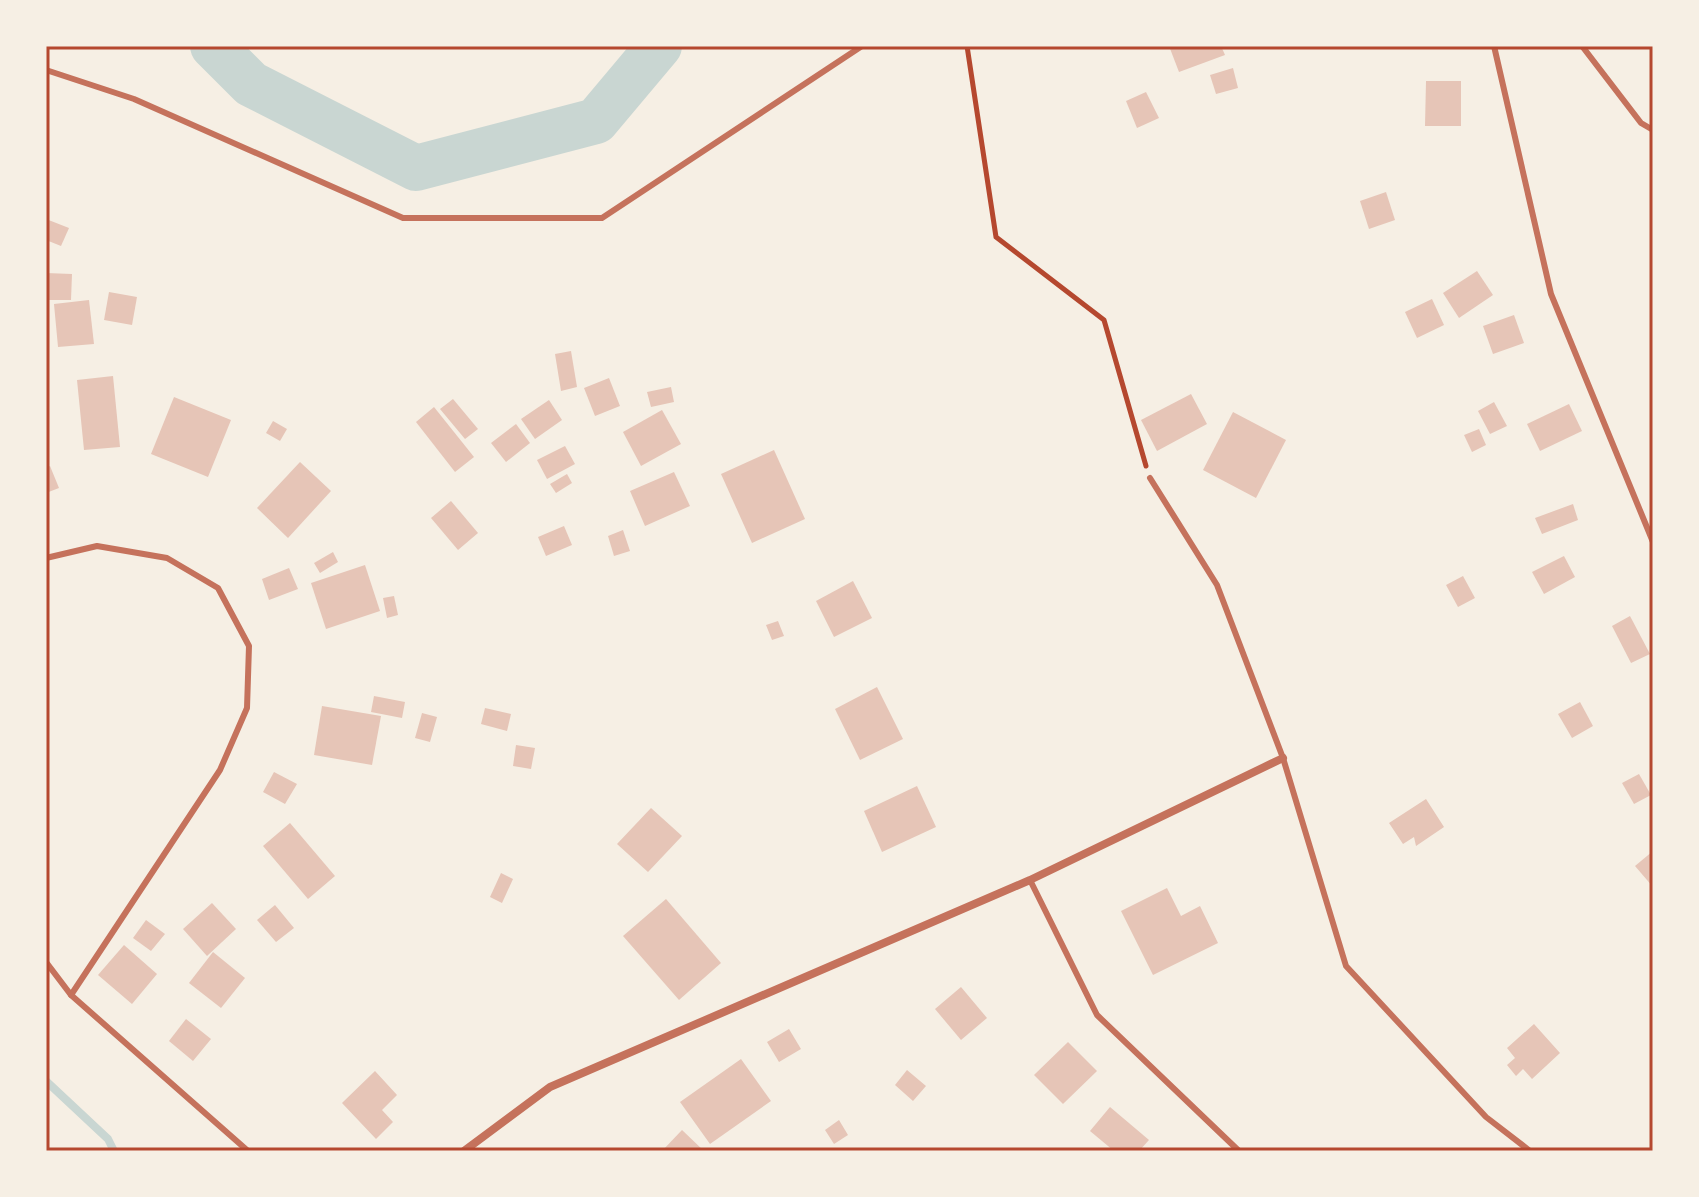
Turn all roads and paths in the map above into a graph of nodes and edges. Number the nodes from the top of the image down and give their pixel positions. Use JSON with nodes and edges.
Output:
{"nodes":[{"id":1,"x":862,"y":46,"type":"edge"},
{"id":2,"x":967,"y":46,"type":"edge"},
{"id":3,"x":1494,"y":46,"type":"edge"},
{"id":4,"x":1582,"y":46,"type":"edge"},
{"id":5,"x":46,"y":70,"type":"edge"},
{"id":6,"x":1653,"y":130,"type":"edge"},
{"id":7,"x":1150,"y":478,"type":"joint"},
{"id":8,"x":1653,"y":542,"type":"edge"},
{"id":9,"x":46,"y":558,"type":"edge"},
{"id":10,"x":1283,"y":758,"type":"junction"},
{"id":11,"x":1030,"y":880,"type":"junction"},
{"id":12,"x":46,"y":962,"type":"edge"},
{"id":13,"x":71,"y":995,"type":"junction"},
{"id":14,"x":248,"y":1151,"type":"edge"},
{"id":15,"x":464,"y":1151,"type":"edge"},
{"id":16,"x":1239,"y":1151,"type":"edge"},
{"id":17,"x":1530,"y":1151,"type":"edge"}],
"edges":[{"from":1,"to":5,"type":"lane"},
{"from":2,"to":7,"type":"path"},
{"from":3,"to":8,"type":"lane"},
{"from":4,"to":6,"type":"lane"},
{"from":7,"to":10,"type":"lane"},
{"from":9,"to":13,"type":"lane"},
{"from":10,"to":11,"type":"street"},
{"from":10,"to":17,"type":"lane"},
{"from":11,"to":15,"type":"street"},
{"from":11,"to":16,"type":"lane"},
{"from":12,"to":13,"type":"lane"},
{"from":13,"to":14,"type":"lane"}]}
